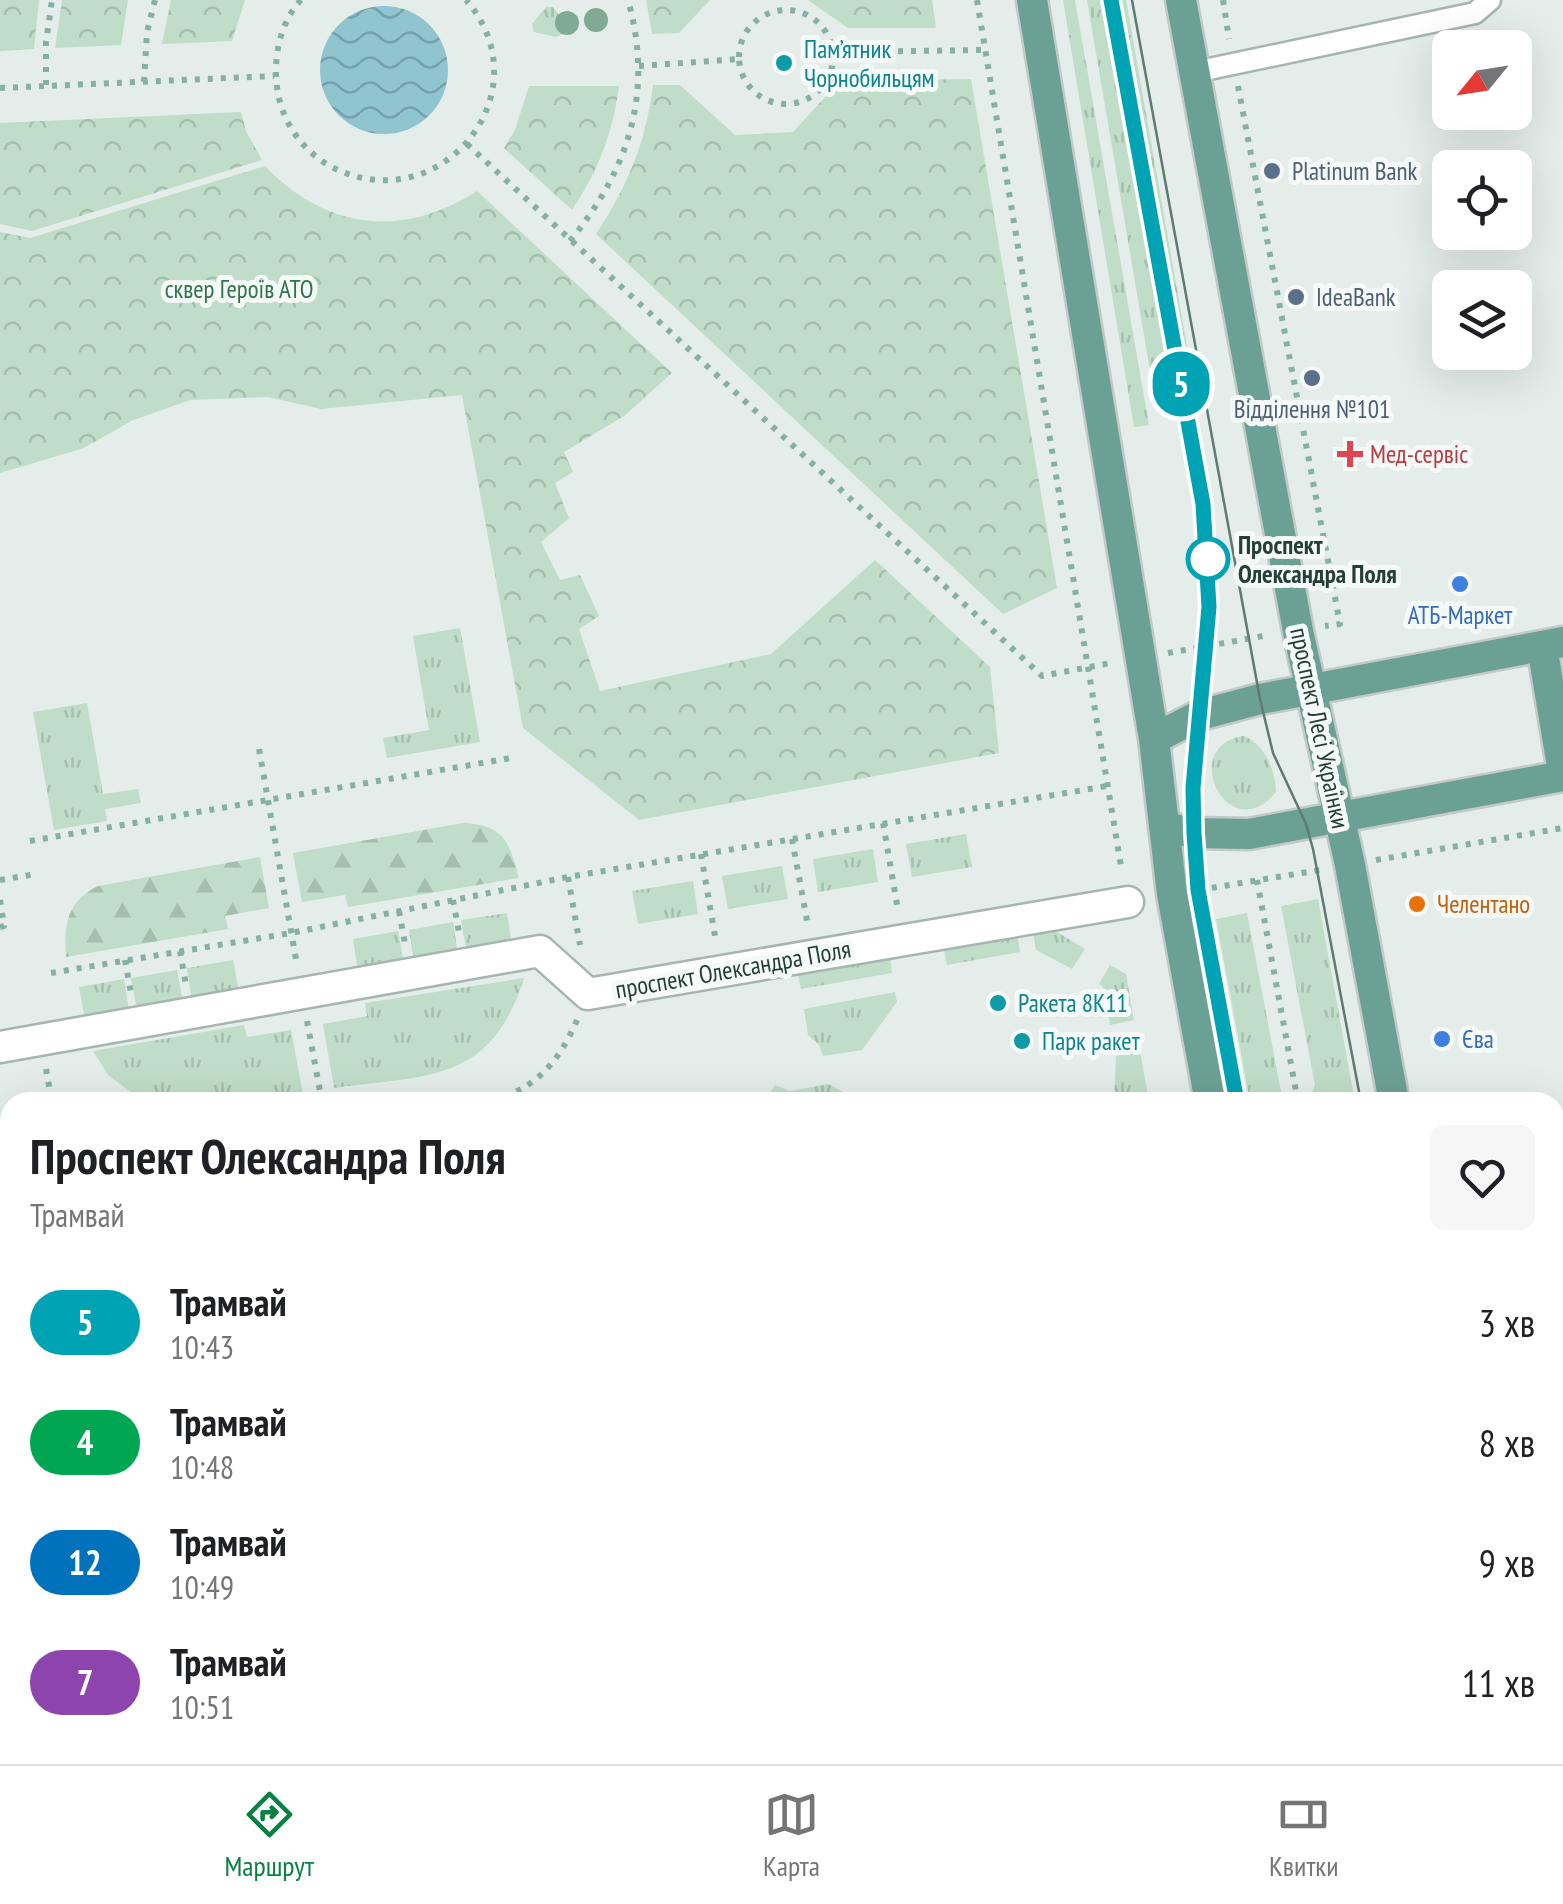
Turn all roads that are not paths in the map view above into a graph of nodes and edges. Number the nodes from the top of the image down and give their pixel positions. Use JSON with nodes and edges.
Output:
{"nodes":[{"id":1,"x":1032,"y":0,"type":"edge"},
{"id":2,"x":1181,"y":0,"type":"edge"},
{"id":3,"x":1490,"y":0,"type":"edge"},
{"id":4,"x":1194,"y":72,"type":"junction"},
{"id":5,"x":1552,"y":644,"type":"edge"},
{"id":6,"x":1310,"y":690,"type":"junction"},
{"id":7,"x":1154,"y":739,"type":"junction"},
{"id":8,"x":1563,"y":774,"type":"edge"},
{"id":9,"x":1340,"y":818,"type":"junction"},
{"id":10,"x":1164,"y":827,"type":"junction"},
{"id":11,"x":1128,"y":902,"type":"road end"},
{"id":12,"x":0,"y":1048,"type":"edge"},
{"id":13,"x":1208,"y":1092,"type":"edge"},
{"id":14,"x":1392,"y":1092,"type":"edge"}],
"edges":[{"from":1,"to":7,"type":"main road"},
{"from":2,"to":4,"type":"main road","name":"проспект Лесі Українки"},
{"from":3,"to":4,"type":"lane"},
{"from":4,"to":6,"type":"main road","name":"проспект Лесі Українки"},
{"from":5,"to":6,"type":"main road"},
{"from":5,"to":8,"type":"main road"},
{"from":6,"to":7,"type":"main road"},
{"from":6,"to":9,"type":"main road","name":"проспект Лесі Українки"},
{"from":7,"to":10,"type":"main road"},
{"from":8,"to":9,"type":"main road"},
{"from":9,"to":10,"type":"main road"},
{"from":9,"to":14,"type":"main road","name":"проспект Лесі Українки"},
{"from":10,"to":13,"type":"main road"},
{"from":11,"to":12,"type":"street","name":"проспект Олександра Поля"}]}
